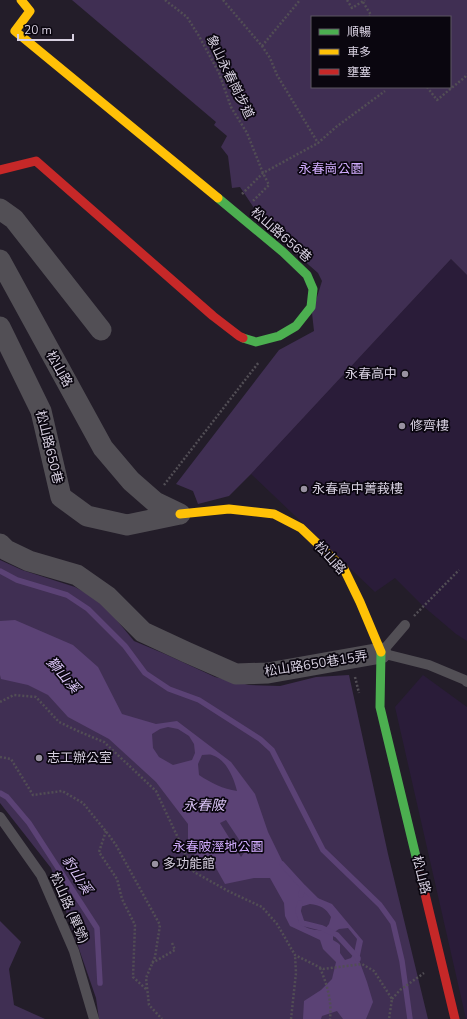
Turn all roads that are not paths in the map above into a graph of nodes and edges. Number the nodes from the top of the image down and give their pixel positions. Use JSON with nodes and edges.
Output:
{"nodes":[{"id":1,"x":21,"y":0,"type":"edge"},
{"id":2,"x":0,"y":170,"type":"edge"},
{"id":3,"x":0,"y":209,"type":"edge"},
{"id":4,"x":0,"y":260,"type":"edge"},
{"id":5,"x":0,"y":327,"type":"edge"},
{"id":6,"x":101,"y":330,"type":"dead end"},
{"id":7,"x":180,"y":514,"type":"junction"},
{"id":8,"x":0,"y":544,"type":"edge"},
{"id":9,"x":405,"y":625,"type":"road end"},
{"id":10,"x":381,"y":653,"type":"junction"},
{"id":11,"x":467,"y":682,"type":"edge"},
{"id":12,"x":0,"y":817,"type":"edge"},
{"id":13,"x":94,"y":1019,"type":"edge"},
{"id":14,"x":455,"y":1019,"type":"edge"}],
"edges":[{"from":1,"to":2,"type":"street","name":"松山路656巷"},
{"from":3,"to":6,"type":"street"},
{"from":4,"to":7,"type":"street","name":"松山路"},
{"from":5,"to":7,"type":"street","name":"松山路650巷"},
{"from":7,"to":10,"type":"street","name":"松山路"},
{"from":8,"to":10,"type":"street","name":"松山路650巷15弄"},
{"from":9,"to":10,"type":"lane"},
{"from":10,"to":11,"type":"lane"},
{"from":10,"to":14,"type":"street","name":"松山路"},
{"from":12,"to":13,"type":"lane","name":"松山路 (單號)"}]}
